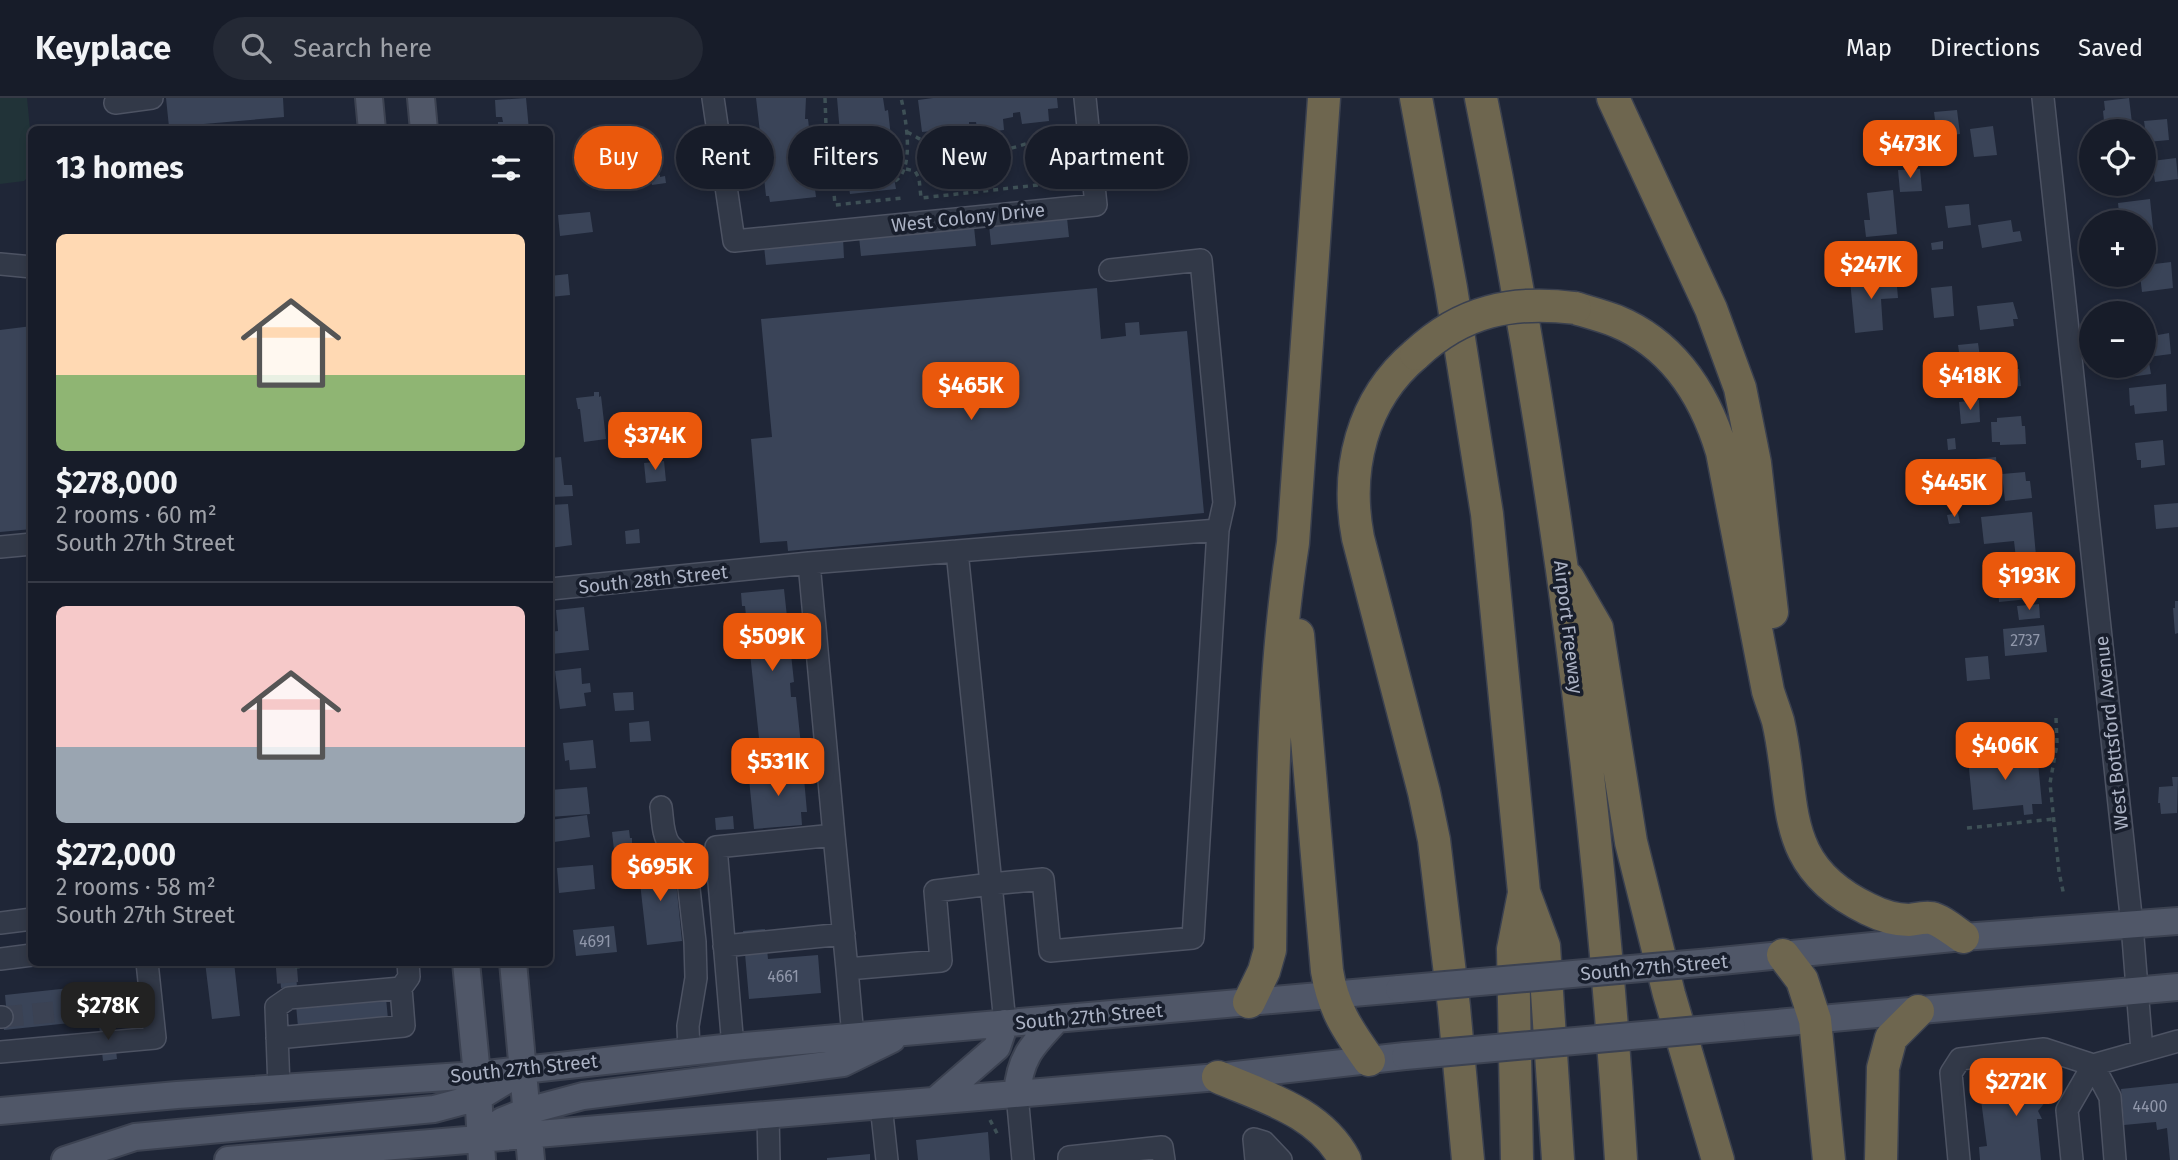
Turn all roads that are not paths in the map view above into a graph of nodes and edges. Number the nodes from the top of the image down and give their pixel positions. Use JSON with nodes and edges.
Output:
{"nodes":[{"id":1,"x":152,"y":98,"type":"edge"},
{"id":2,"x":369,"y":98,"type":"edge"},
{"id":3,"x":421,"y":98,"type":"edge"},
{"id":4,"x":713,"y":98,"type":"edge"},
{"id":5,"x":1085,"y":98,"type":"edge"},
{"id":6,"x":1324,"y":98,"type":"edge"},
{"id":7,"x":1416,"y":98,"type":"edge"},
{"id":8,"x":1481,"y":98,"type":"edge"},
{"id":9,"x":1613,"y":98,"type":"edge"},
{"id":10,"x":2043,"y":98,"type":"edge"},
{"id":11,"x":115,"y":103,"type":"dead end"},
{"id":12,"x":372,"y":126,"type":"edge"},
{"id":13,"x":424,"y":126,"type":"edge"},
{"id":14,"x":0,"y":264,"type":"edge"},
{"id":15,"x":28,"y":267,"type":"edge"},
{"id":16,"x":1110,"y":270,"type":"dead end"},
{"id":17,"x":1218,"y":530,"type":"junction"},
{"id":18,"x":1293,"y":543,"type":"junction"},
{"id":19,"x":28,"y":544,"type":"edge"},
{"id":20,"x":0,"y":547,"type":"edge"},
{"id":21,"x":957,"y":551,"type":"junction"},
{"id":22,"x":809,"y":563,"type":"junction"},
{"id":23,"x":1561,"y":566,"type":"junction"},
{"id":24,"x":553,"y":589,"type":"edge"},
{"id":25,"x":1778,"y":722,"type":"junction"},
{"id":26,"x":661,"y":807,"type":"dead end"},
{"id":27,"x":834,"y":835,"type":"junction"},
{"id":28,"x":991,"y":884,"type":"junction"},
{"id":29,"x":1524,"y":892,"type":"junction"},
{"id":30,"x":28,"y":920,"type":"edge"},
{"id":31,"x":2178,"y":921,"type":"edge"},
{"id":32,"x":0,"y":923,"type":"edge"},
{"id":33,"x":2132,"y":925,"type":"junction"},
{"id":34,"x":844,"y":934,"type":"junction"},
{"id":35,"x":1964,"y":937,"type":"junction"},
{"id":36,"x":724,"y":946,"type":"junction"},
{"id":37,"x":1783,"y":955,"type":"junction"},
{"id":38,"x":28,"y":956,"type":"edge"},
{"id":39,"x":0,"y":959,"type":"edge"},
{"id":40,"x":147,"y":966,"type":"edge"},
{"id":41,"x":408,"y":966,"type":"edge"},
{"id":42,"x":466,"y":966,"type":"edge"},
{"id":43,"x":513,"y":966,"type":"edge"},
{"id":44,"x":847,"y":969,"type":"junction"},
{"id":45,"x":401,"y":988,"type":"junction"},
{"id":46,"x":2178,"y":988,"type":"edge"},
{"id":47,"x":2137,"y":992,"type":"junction"},
{"id":48,"x":1331,"y":996,"type":"junction"},
{"id":49,"x":1249,"y":1002,"type":"junction"},
{"id":50,"x":151,"y":1003,"type":"junction"},
{"id":51,"x":116,"y":1006,"type":"tunnel mouth"},
{"id":52,"x":1918,"y":1011,"type":"junction"},
{"id":53,"x":1057,"y":1018,"type":"junction"},
{"id":54,"x":1815,"y":1020,"type":"junction"},
{"id":55,"x":1005,"y":1023,"type":"junction"},
{"id":56,"x":906,"y":1032,"type":"junction"},
{"id":57,"x":853,"y":1037,"type":"junction"},
{"id":58,"x":277,"y":1038,"type":"junction"},
{"id":59,"x":2178,"y":1041,"type":"edge"},
{"id":60,"x":733,"y":1047,"type":"junction"},
{"id":61,"x":2142,"y":1051,"type":"junction"},
{"id":62,"x":0,"y":1052,"type":"edge"},
{"id":63,"x":689,"y":1052,"type":"junction"},
{"id":64,"x":1369,"y":1059,"type":"junction"},
{"id":65,"x":2093,"y":1065,"type":"junction"},
{"id":66,"x":524,"y":1069,"type":"junction"},
{"id":67,"x":1218,"y":1077,"type":"junction"},
{"id":68,"x":478,"y":1086,"type":"junction"},
{"id":69,"x":279,"y":1088,"type":"junction"},
{"id":70,"x":1017,"y":1094,"type":"junction"},
{"id":71,"x":936,"y":1100,"type":"junction"},
{"id":72,"x":881,"y":1105,"type":"junction"},
{"id":73,"x":0,"y":1111,"type":"edge"},
{"id":74,"x":768,"y":1115,"type":"junction"},
{"id":75,"x":528,"y":1122,"type":"junction"},
{"id":76,"x":481,"y":1149,"type":"edge"},
{"id":77,"x":358,"y":1154,"type":"edge"},
{"id":78,"x":65,"y":1160,"type":"edge"},
{"id":79,"x":228,"y":1160,"type":"edge"},
{"id":80,"x":531,"y":1160,"type":"edge"},
{"id":81,"x":769,"y":1160,"type":"edge"},
{"id":82,"x":887,"y":1160,"type":"edge"},
{"id":83,"x":1023,"y":1160,"type":"edge"},
{"id":84,"x":1069,"y":1160,"type":"edge"},
{"id":85,"x":1164,"y":1160,"type":"edge"},
{"id":86,"x":1256,"y":1160,"type":"edge"},
{"id":87,"x":1281,"y":1160,"type":"edge"},
{"id":88,"x":1345,"y":1160,"type":"edge"},
{"id":89,"x":1468,"y":1160,"type":"edge"},
{"id":90,"x":1517,"y":1160,"type":"edge"},
{"id":91,"x":1558,"y":1160,"type":"edge"},
{"id":92,"x":1621,"y":1160,"type":"edge"},
{"id":93,"x":1718,"y":1160,"type":"edge"},
{"id":94,"x":1829,"y":1160,"type":"edge"},
{"id":95,"x":1881,"y":1160,"type":"edge"},
{"id":96,"x":1959,"y":1160,"type":"edge"},
{"id":97,"x":2072,"y":1160,"type":"edge"},
{"id":98,"x":2115,"y":1160,"type":"edge"}],
"edges":[{"from":1,"to":11,"type":"street"},
{"from":2,"to":12,"type":"main road"},
{"from":3,"to":13,"type":"main road"},
{"from":4,"to":5,"type":"street","name":"West Colony Drive"},
{"from":6,"to":18,"type":"highway"},
{"from":7,"to":29,"type":"highway"},
{"from":8,"to":23,"type":"highway","name":"Airport Freeway"},
{"from":9,"to":25,"type":"highway"},
{"from":10,"to":33,"type":"street","name":"West Bottsford Avenue"},
{"from":14,"to":15,"type":"street"},
{"from":16,"to":17,"type":"street"},
{"from":17,"to":21,"type":"street","name":"South 28th Street"},
{"from":17,"to":28,"type":"street"},
{"from":18,"to":48,"type":"highway"},
{"from":18,"to":49,"type":"highway"},
{"from":19,"to":20,"type":"street"},
{"from":21,"to":22,"type":"street","name":"South 28th Street"},
{"from":21,"to":28,"type":"street"},
{"from":22,"to":24,"type":"street","name":"South 28th Street"},
{"from":22,"to":27,"type":"street"},
{"from":23,"to":92,"type":"highway","name":"Airport Freeway"},
{"from":23,"to":93,"type":"highway"},
{"from":25,"to":35,"type":"highway"},
{"from":25,"to":89,"type":"highway","bridge":true},
{"from":26,"to":63,"type":"street"},
{"from":27,"to":34,"type":"street"},
{"from":27,"to":36,"type":"street"},
{"from":28,"to":44,"type":"street"},
{"from":28,"to":55,"type":"street"},
{"from":29,"to":90,"type":"highway"},
{"from":29,"to":91,"type":"highway"},
{"from":30,"to":32,"type":"street"},
{"from":31,"to":33,"type":"main road","name":"South 27th Street"},
{"from":33,"to":35,"type":"main road","name":"South 27th Street"},
{"from":33,"to":47,"type":"street","name":"West Bottsford Avenue"},
{"from":34,"to":36,"type":"street"},
{"from":34,"to":44,"type":"street"},
{"from":35,"to":37,"type":"main road","name":"South 27th Street"},
{"from":36,"to":60,"type":"street"},
{"from":37,"to":48,"type":"main road","name":"South 27th Street","bridge":true},
{"from":37,"to":54,"type":"highway"},
{"from":38,"to":39,"type":"street"},
{"from":40,"to":50,"type":"street"},
{"from":41,"to":45,"type":"street"},
{"from":42,"to":68,"type":"main road"},
{"from":43,"to":66,"type":"main road"},
{"from":44,"to":57,"type":"street"},
{"from":45,"to":58,"type":"street"},
{"from":45,"to":58,"type":"street"},
{"from":46,"to":47,"type":"main road"},
{"from":47,"to":52,"type":"main road"},
{"from":47,"to":61,"type":"street","name":"West Bottsford Avenue"},
{"from":48,"to":49,"type":"main road","name":"South 27th Street"},
{"from":48,"to":64,"type":"highway"},
{"from":49,"to":53,"type":"main road","name":"South 27th Street"},
{"from":50,"to":51,"type":"street"},
{"from":50,"to":62,"type":"street"},
{"from":52,"to":54,"type":"main road"},
{"from":52,"to":95,"type":"highway"},
{"from":53,"to":55,"type":"main road","name":"South 27th Street"},
{"from":53,"to":70,"type":"main road"},
{"from":54,"to":64,"type":"main road","bridge":true},
{"from":54,"to":94,"type":"highway"},
{"from":55,"to":56,"type":"main road","name":"South 27th Street"},
{"from":55,"to":71,"type":"main road"},
{"from":56,"to":57,"type":"main road","name":"South 27th Street"},
{"from":56,"to":75,"type":"main road"},
{"from":57,"to":60,"type":"main road","name":"South 27th Street"},
{"from":58,"to":69,"type":"street"},
{"from":59,"to":61,"type":"street"},
{"from":60,"to":63,"type":"main road","name":"South 27th Street"},
{"from":61,"to":65,"type":"street"},
{"from":63,"to":66,"type":"main road","name":"South 27th Street"},
{"from":64,"to":67,"type":"main road"},
{"from":65,"to":96,"type":"street"},
{"from":65,"to":97,"type":"street"},
{"from":65,"to":98,"type":"street"},
{"from":66,"to":68,"type":"main road"},
{"from":66,"to":75,"type":"main road"},
{"from":67,"to":70,"type":"main road"},
{"from":67,"to":88,"type":"highway"},
{"from":68,"to":69,"type":"main road","name":"South 27th Street"},
{"from":68,"to":76,"type":"main road"},
{"from":68,"to":78,"type":"main road"},
{"from":69,"to":73,"type":"main road","name":"South 27th Street"},
{"from":70,"to":71,"type":"main road"},
{"from":70,"to":83,"type":"street"},
{"from":71,"to":72,"type":"main road"},
{"from":72,"to":74,"type":"main road"},
{"from":72,"to":82,"type":"street"},
{"from":74,"to":75,"type":"main road"},
{"from":74,"to":81,"type":"street"},
{"from":75,"to":76,"type":"main road"},
{"from":75,"to":80,"type":"main road"},
{"from":76,"to":77,"type":"main road"},
{"from":77,"to":79,"type":"main road"},
{"from":84,"to":85,"type":"street"},
{"from":86,"to":87,"type":"street"}]}
